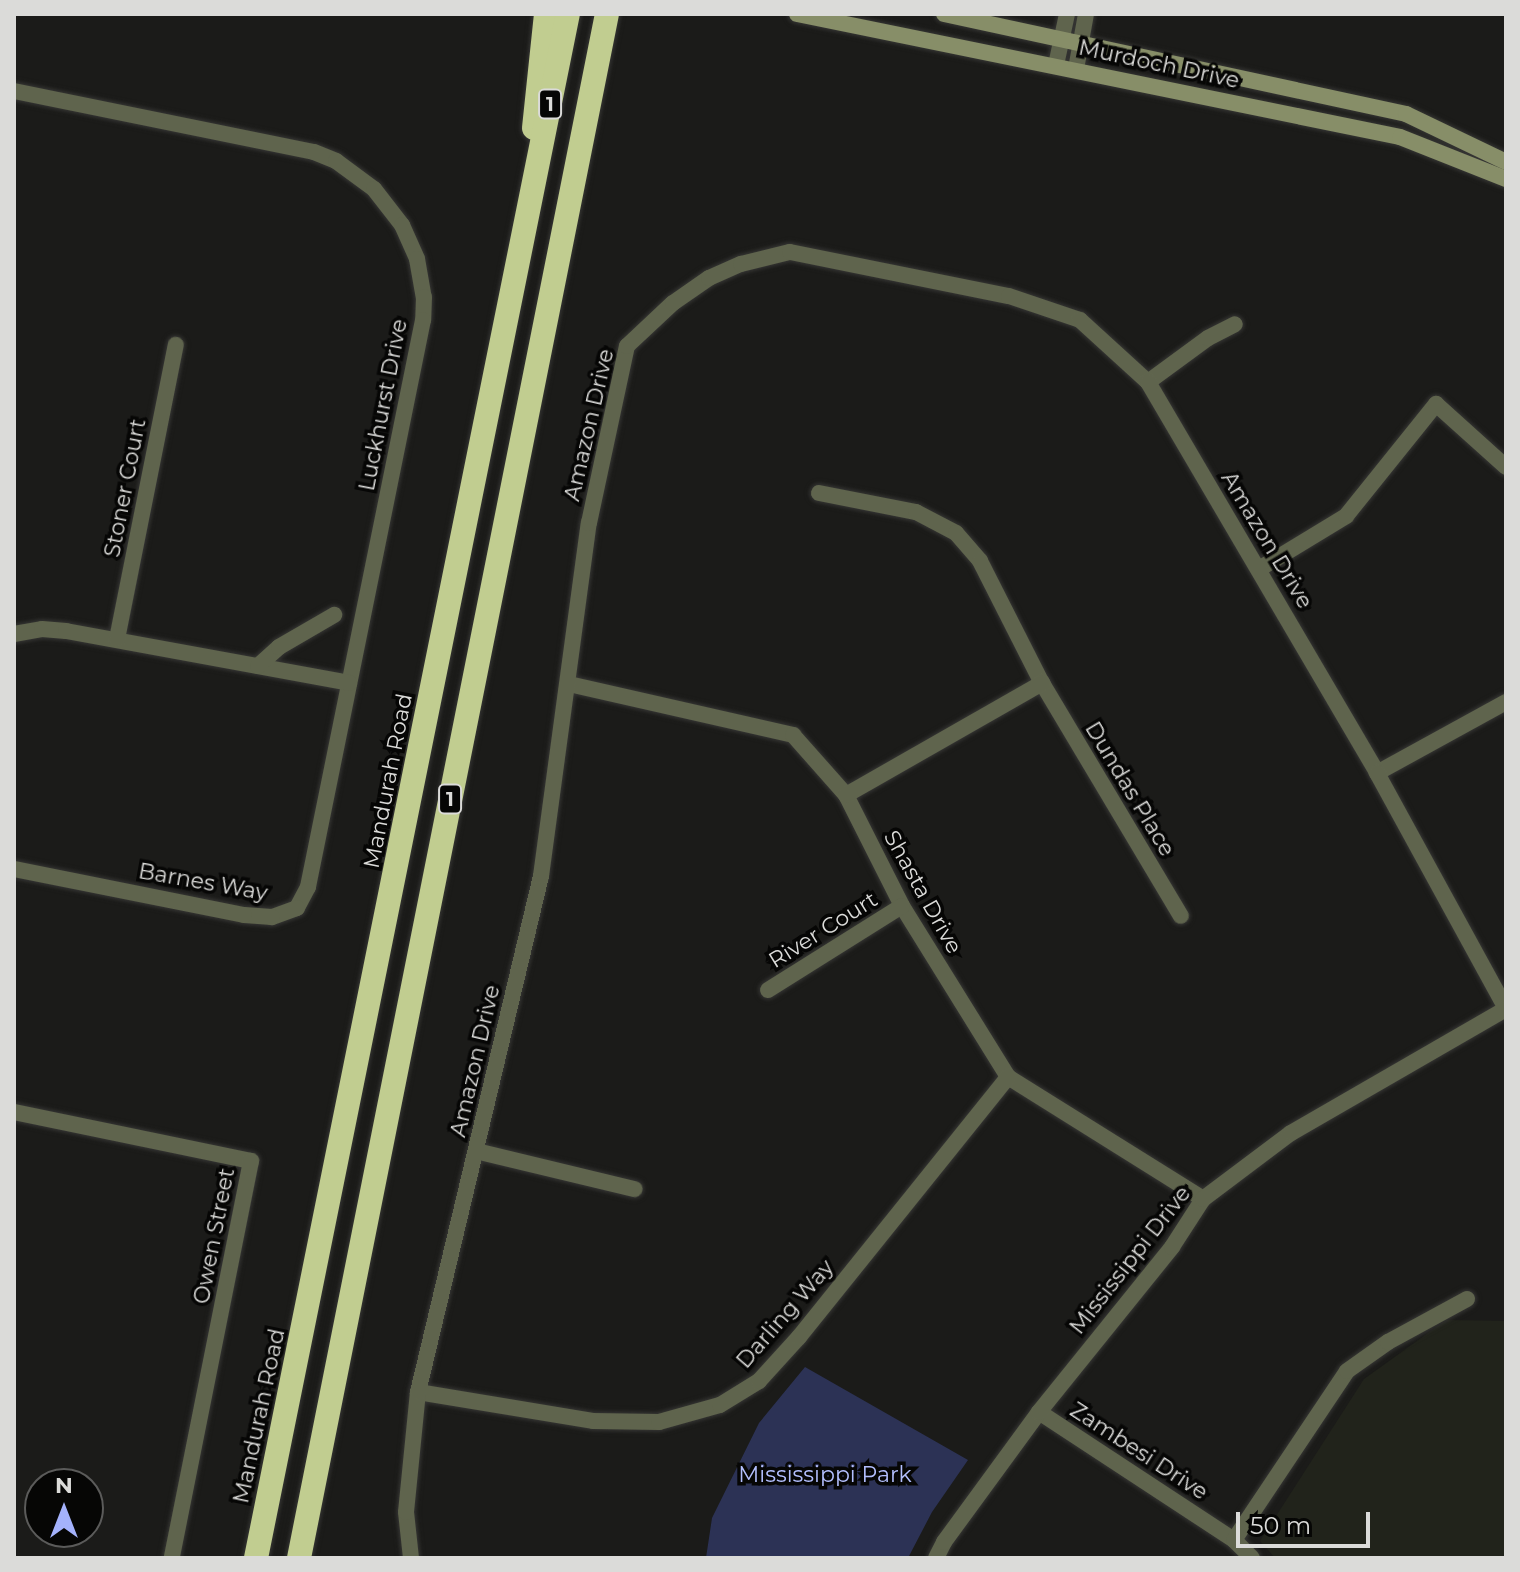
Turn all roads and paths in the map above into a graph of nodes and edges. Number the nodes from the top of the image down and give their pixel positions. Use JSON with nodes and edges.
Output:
{"nodes":[{"id":1,"x":546,"y":14,"type":"edge"},
{"id":2,"x":568,"y":14,"type":"edge"},
{"id":3,"x":607,"y":14,"type":"edge"},
{"id":4,"x":623,"y":14,"type":"edge"},
{"id":5,"x":797,"y":14,"type":"edge"},
{"id":6,"x":944,"y":14,"type":"edge"},
{"id":7,"x":1067,"y":14,"type":"edge"},
{"id":8,"x":1086,"y":14,"type":"edge"},
{"id":9,"x":602,"y":40,"type":"junction"},
{"id":10,"x":1061,"y":41,"type":"junction"},
{"id":11,"x":1081,"y":46,"type":"junction"},
{"id":12,"x":1056,"y":65,"type":"junction"},
{"id":13,"x":1076,"y":69,"type":"junction"},
{"id":14,"x":14,"y":91,"type":"edge"},
{"id":15,"x":1506,"y":162,"type":"edge"},
{"id":16,"x":1506,"y":179,"type":"edge"},
{"id":17,"x":532,"y":195,"type":"junction"},
{"id":18,"x":1235,"y":324,"type":"dead end"},
{"id":19,"x":176,"y":345,"type":"dead end"},
{"id":20,"x":1148,"y":382,"type":"junction"},
{"id":21,"x":1506,"y":467,"type":"edge"},
{"id":22,"x":819,"y":493,"type":"dead end"},
{"id":23,"x":1259,"y":569,"type":"junction"},
{"id":24,"x":334,"y":615,"type":"dead end"},
{"id":25,"x":14,"y":634,"type":"edge"},
{"id":26,"x":117,"y":639,"type":"junction"},
{"id":27,"x":258,"y":666,"type":"junction"},
{"id":28,"x":349,"y":683,"type":"junction"},
{"id":29,"x":1042,"y":683,"type":"junction"},
{"id":30,"x":569,"y":684,"type":"junction"},
{"id":31,"x":1506,"y":702,"type":"edge"},
{"id":32,"x":1377,"y":773,"type":"junction"},
{"id":33,"x":846,"y":795,"type":"junction"},
{"id":34,"x":14,"y":869,"type":"edge"},
{"id":35,"x":902,"y":906,"type":"junction"},
{"id":36,"x":1181,"y":916,"type":"dead end"},
{"id":37,"x":768,"y":990,"type":"dead end"},
{"id":38,"x":1506,"y":1009,"type":"edge"},
{"id":39,"x":1008,"y":1077,"type":"junction"},
{"id":40,"x":14,"y":1112,"type":"edge"},
{"id":41,"x":476,"y":1151,"type":"junction"},
{"id":42,"x":634,"y":1189,"type":"dead end"},
{"id":43,"x":1203,"y":1199,"type":"junction"},
{"id":44,"x":1467,"y":1299,"type":"dead end"},
{"id":45,"x":418,"y":1392,"type":"junction"},
{"id":46,"x":1039,"y":1412,"type":"junction"},
{"id":47,"x":1234,"y":1540,"type":"junction"},
{"id":48,"x":172,"y":1558,"type":"edge"},
{"id":49,"x":256,"y":1558,"type":"edge"},
{"id":50,"x":299,"y":1558,"type":"edge"},
{"id":51,"x":411,"y":1558,"type":"edge"},
{"id":52,"x":936,"y":1558,"type":"edge"},
{"id":53,"x":1252,"y":1558,"type":"edge"}],
"edges":[{"from":1,"to":17,"type":"highway"},
{"from":2,"to":17,"type":"highway","name":"Mandurah Road","number":"1"},
{"from":3,"to":9,"type":"highway","number":"1"},
{"from":4,"to":9,"type":"highway"},
{"from":5,"to":12,"type":"main road","name":"Murdoch Drive"},
{"from":6,"to":10,"type":"main road","name":"Murdoch Drive"},
{"from":7,"to":10,"type":"street"},
{"from":8,"to":11,"type":"street"},
{"from":9,"to":50,"type":"highway","number":"1"},
{"from":10,"to":11,"type":"main road","name":"Murdoch Drive"},
{"from":10,"to":12,"type":"street"},
{"from":11,"to":13,"type":"street"},
{"from":11,"to":15,"type":"main road","name":"Murdoch Drive"},
{"from":12,"to":13,"type":"main road","name":"Murdoch Drive"},
{"from":13,"to":16,"type":"main road","name":"Murdoch Drive"},
{"from":14,"to":28,"type":"street","name":"Luckhurst Drive"},
{"from":17,"to":49,"type":"highway","name":"Mandurah Road","number":"1"},
{"from":18,"to":20,"type":"street"},
{"from":19,"to":26,"type":"street","name":"Stoner Court"},
{"from":20,"to":23,"type":"street","name":"Amazon Drive"},
{"from":20,"to":30,"type":"street","name":"Amazon Drive"},
{"from":21,"to":23,"type":"street"},
{"from":22,"to":29,"type":"street","name":"Dundas Place"},
{"from":23,"to":32,"type":"street","name":"Amazon Drive"},
{"from":24,"to":27,"type":"street"},
{"from":25,"to":26,"type":"street"},
{"from":26,"to":27,"type":"street"},
{"from":27,"to":28,"type":"street"},
{"from":28,"to":34,"type":"street","name":"Barnes Way"},
{"from":29,"to":33,"type":"street"},
{"from":29,"to":36,"type":"street","name":"Dundas Place"},
{"from":30,"to":33,"type":"street","name":"Shasta Drive"},
{"from":30,"to":41,"type":"street","name":"Amazon Drive"},
{"from":31,"to":32,"type":"street"},
{"from":32,"to":38,"type":"street","name":"Amazon Drive"},
{"from":33,"to":35,"type":"street","name":"Shasta Drive"},
{"from":35,"to":37,"type":"street","name":"River Court"},
{"from":35,"to":39,"type":"street","name":"Shasta Drive"},
{"from":38,"to":43,"type":"street","name":"Mississippi Drive"},
{"from":39,"to":43,"type":"street","name":"Shasta Drive"},
{"from":39,"to":45,"type":"street","name":"Darling Way"},
{"from":40,"to":48,"type":"street","name":"Owen Street"},
{"from":41,"to":42,"type":"street"},
{"from":41,"to":45,"type":"street","name":"Amazon Drive"},
{"from":43,"to":46,"type":"street","name":"Mississippi Drive"},
{"from":44,"to":47,"type":"street"},
{"from":45,"to":51,"type":"street","name":"Amazon Drive"},
{"from":46,"to":47,"type":"street","name":"Zambesi Drive"},
{"from":46,"to":52,"type":"street","name":"Mississippi Drive"},
{"from":47,"to":53,"type":"street","name":"Zambesi Drive"}]}
